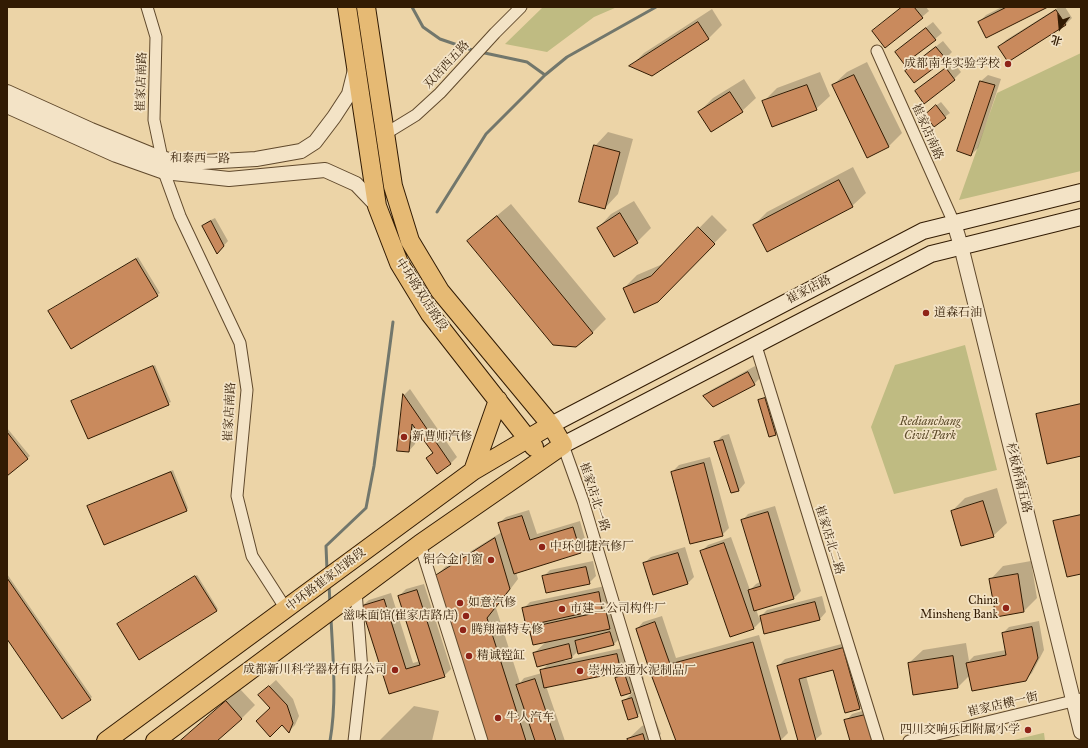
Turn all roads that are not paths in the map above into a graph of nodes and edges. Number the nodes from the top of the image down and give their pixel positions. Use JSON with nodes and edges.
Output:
{"nodes":[{"id":1,"x":147,"y":7,"type":"edge"},
{"id":2,"x":347,"y":7,"type":"edge"},
{"id":3,"x":366,"y":7,"type":"edge"},
{"id":4,"x":521,"y":7,"type":"edge"},
{"id":5,"x":876,"y":52,"type":"dead end"},
{"id":6,"x":356,"y":66,"type":"junction"},
{"id":7,"x":7,"y":92,"type":"edge"},
{"id":8,"x":7,"y":106,"type":"edge"},
{"id":9,"x":385,"y":134,"type":"junction"},
{"id":10,"x":162,"y":158,"type":"junction"},
{"id":11,"x":164,"y":172,"type":"junction"},
{"id":12,"x":1081,"y":192,"type":"edge"},
{"id":13,"x":377,"y":206,"type":"junction"},
{"id":14,"x":1081,"y":217,"type":"edge"},
{"id":15,"x":954,"y":223,"type":"junction"},
{"id":16,"x":961,"y":246,"type":"junction"},
{"id":17,"x":756,"y":346,"type":"junction"},
{"id":18,"x":498,"y":400,"type":"junction"},
{"id":19,"x":551,"y":424,"type":"junction"},
{"id":20,"x":528,"y":437,"type":"junction"},
{"id":21,"x":563,"y":445,"type":"junction"},
{"id":22,"x":543,"y":459,"type":"junction"},
{"id":23,"x":473,"y":471,"type":"junction"},
{"id":24,"x":420,"y":544,"type":"junction"},
{"id":25,"x":353,"y":593,"type":"junction"},
{"id":26,"x":286,"y":610,"type":"junction"},
{"id":27,"x":1077,"y":700,"type":"edge"},
{"id":28,"x":1081,"y":732,"type":"edge"},
{"id":29,"x":106,"y":741,"type":"edge"},
{"id":30,"x":155,"y":741,"type":"edge"},
{"id":31,"x":354,"y":741,"type":"edge"},
{"id":32,"x":482,"y":741,"type":"edge"},
{"id":33,"x":655,"y":741,"type":"edge"},
{"id":34,"x":878,"y":741,"type":"edge"},
{"id":35,"x":909,"y":741,"type":"edge"}],
"edges":[{"from":1,"to":10,"type":"street","name":"崔家店南路"},
{"from":2,"to":6,"type":"main road","name":"中环路双店路段"},
{"from":3,"to":9,"type":"main road","name":"中环路双店路段"},
{"from":4,"to":9,"type":"street","name":"双店西五路"},
{"from":5,"to":15,"type":"street","name":"崔家店南路"},
{"from":6,"to":10,"type":"street","name":"和泰西一路"},
{"from":6,"to":13,"type":"main road","name":"中环路双店路段"},
{"from":7,"to":10,"type":"street","name":"和泰西一路"},
{"from":8,"to":11,"type":"street","name":"和泰西一路"},
{"from":9,"to":19,"type":"main road","name":"中环路双店路段"},
{"from":11,"to":13,"type":"street","name":"和泰西一路"},
{"from":11,"to":26,"type":"street","name":"崔家店南路"},
{"from":12,"to":15,"type":"main road","name":"崔家店路"},
{"from":13,"to":18,"type":"main road","name":"中环路双店路段"},
{"from":14,"to":16,"type":"main road","name":"崔家店路"},
{"from":15,"to":16,"type":"street","name":"杉板桥南五路"},
{"from":15,"to":19,"type":"main road","name":"崔家店路"},
{"from":16,"to":17,"type":"main road","name":"崔家店路"},
{"from":16,"to":27,"type":"street","name":"杉板桥南五路"},
{"from":17,"to":21,"type":"main road","name":"崔家店路"},
{"from":17,"to":34,"type":"street","name":"崔家店北二路"},
{"from":18,"to":20,"type":"main road","name":"中环路双店路段"},
{"from":18,"to":23,"type":"main road"},
{"from":19,"to":20,"type":"main road","name":"中环路崔家店路段"},
{"from":19,"to":21,"type":"main road","name":"中环路双店路段"},
{"from":20,"to":22,"type":"main road","name":"中环路双店路段"},
{"from":20,"to":23,"type":"main road","name":"中环路崔家店路段"},
{"from":21,"to":22,"type":"main road"},
{"from":21,"to":33,"type":"street","name":"崔家店北一路"},
{"from":22,"to":24,"type":"main road"},
{"from":23,"to":26,"type":"main road","name":"中环路崔家店路段"},
{"from":24,"to":25,"type":"main road"},
{"from":24,"to":32,"type":"street"},
{"from":25,"to":30,"type":"main road"},
{"from":25,"to":31,"type":"street"},
{"from":26,"to":29,"type":"main road","name":"中环路崔家店路段"},
{"from":27,"to":28,"type":"street","name":"杉板桥南五路"},
{"from":27,"to":35,"type":"street","name":"崔家店横一街"}]}
